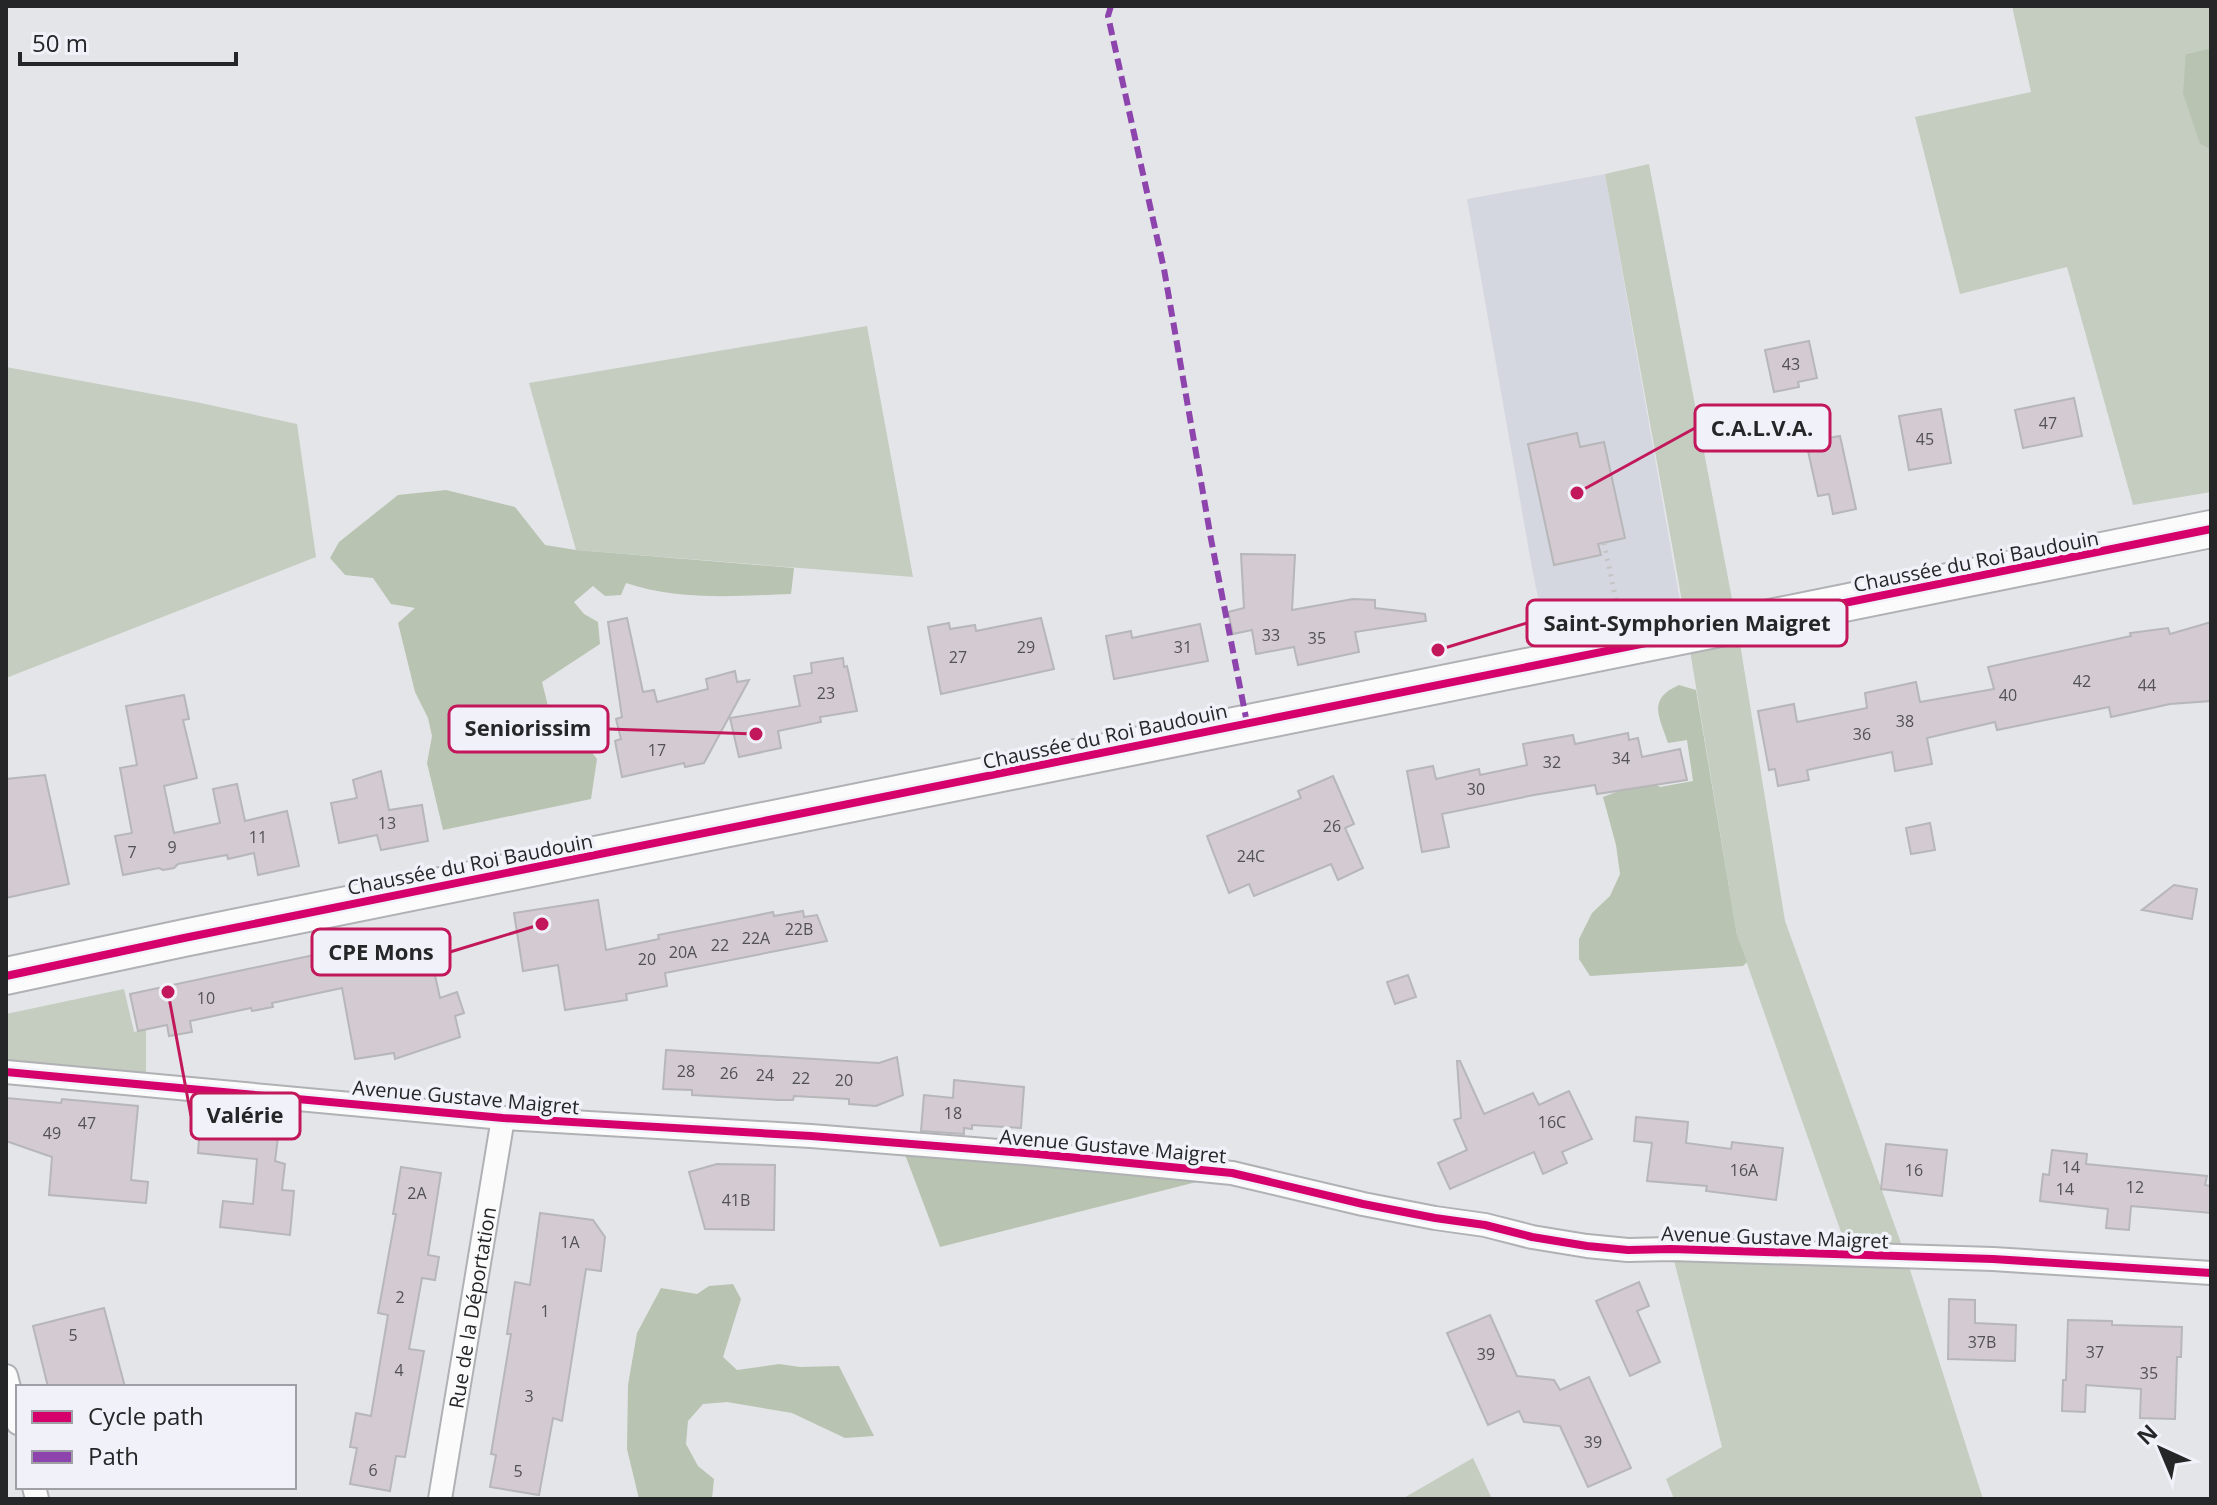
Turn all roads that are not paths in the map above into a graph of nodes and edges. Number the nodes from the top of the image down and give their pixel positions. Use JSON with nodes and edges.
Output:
{"nodes":[{"id":1,"x":2211,"y":529,"type":"edge"},
{"id":2,"x":6,"y":976,"type":"edge"},
{"id":3,"x":6,"y":1072,"type":"edge"},
{"id":4,"x":503,"y":1118,"type":"junction"},
{"id":5,"x":2211,"y":1273,"type":"edge"},
{"id":6,"x":6,"y":1376,"type":"edge"},
{"id":7,"x":16,"y":1415,"type":"edge"},
{"id":8,"x":440,"y":1499,"type":"edge"}],
"edges":[{"from":1,"to":2,"type":"main road","name":"Chaussée du Roi Baudouin"},
{"from":3,"to":4,"type":"street","name":"Avenue Gustave Maigret"},
{"from":4,"to":5,"type":"street","name":"Avenue Gustave Maigret"},
{"from":4,"to":8,"type":"street","name":"Rue de la Déportation"},
{"from":6,"to":7,"type":"street"}]}
